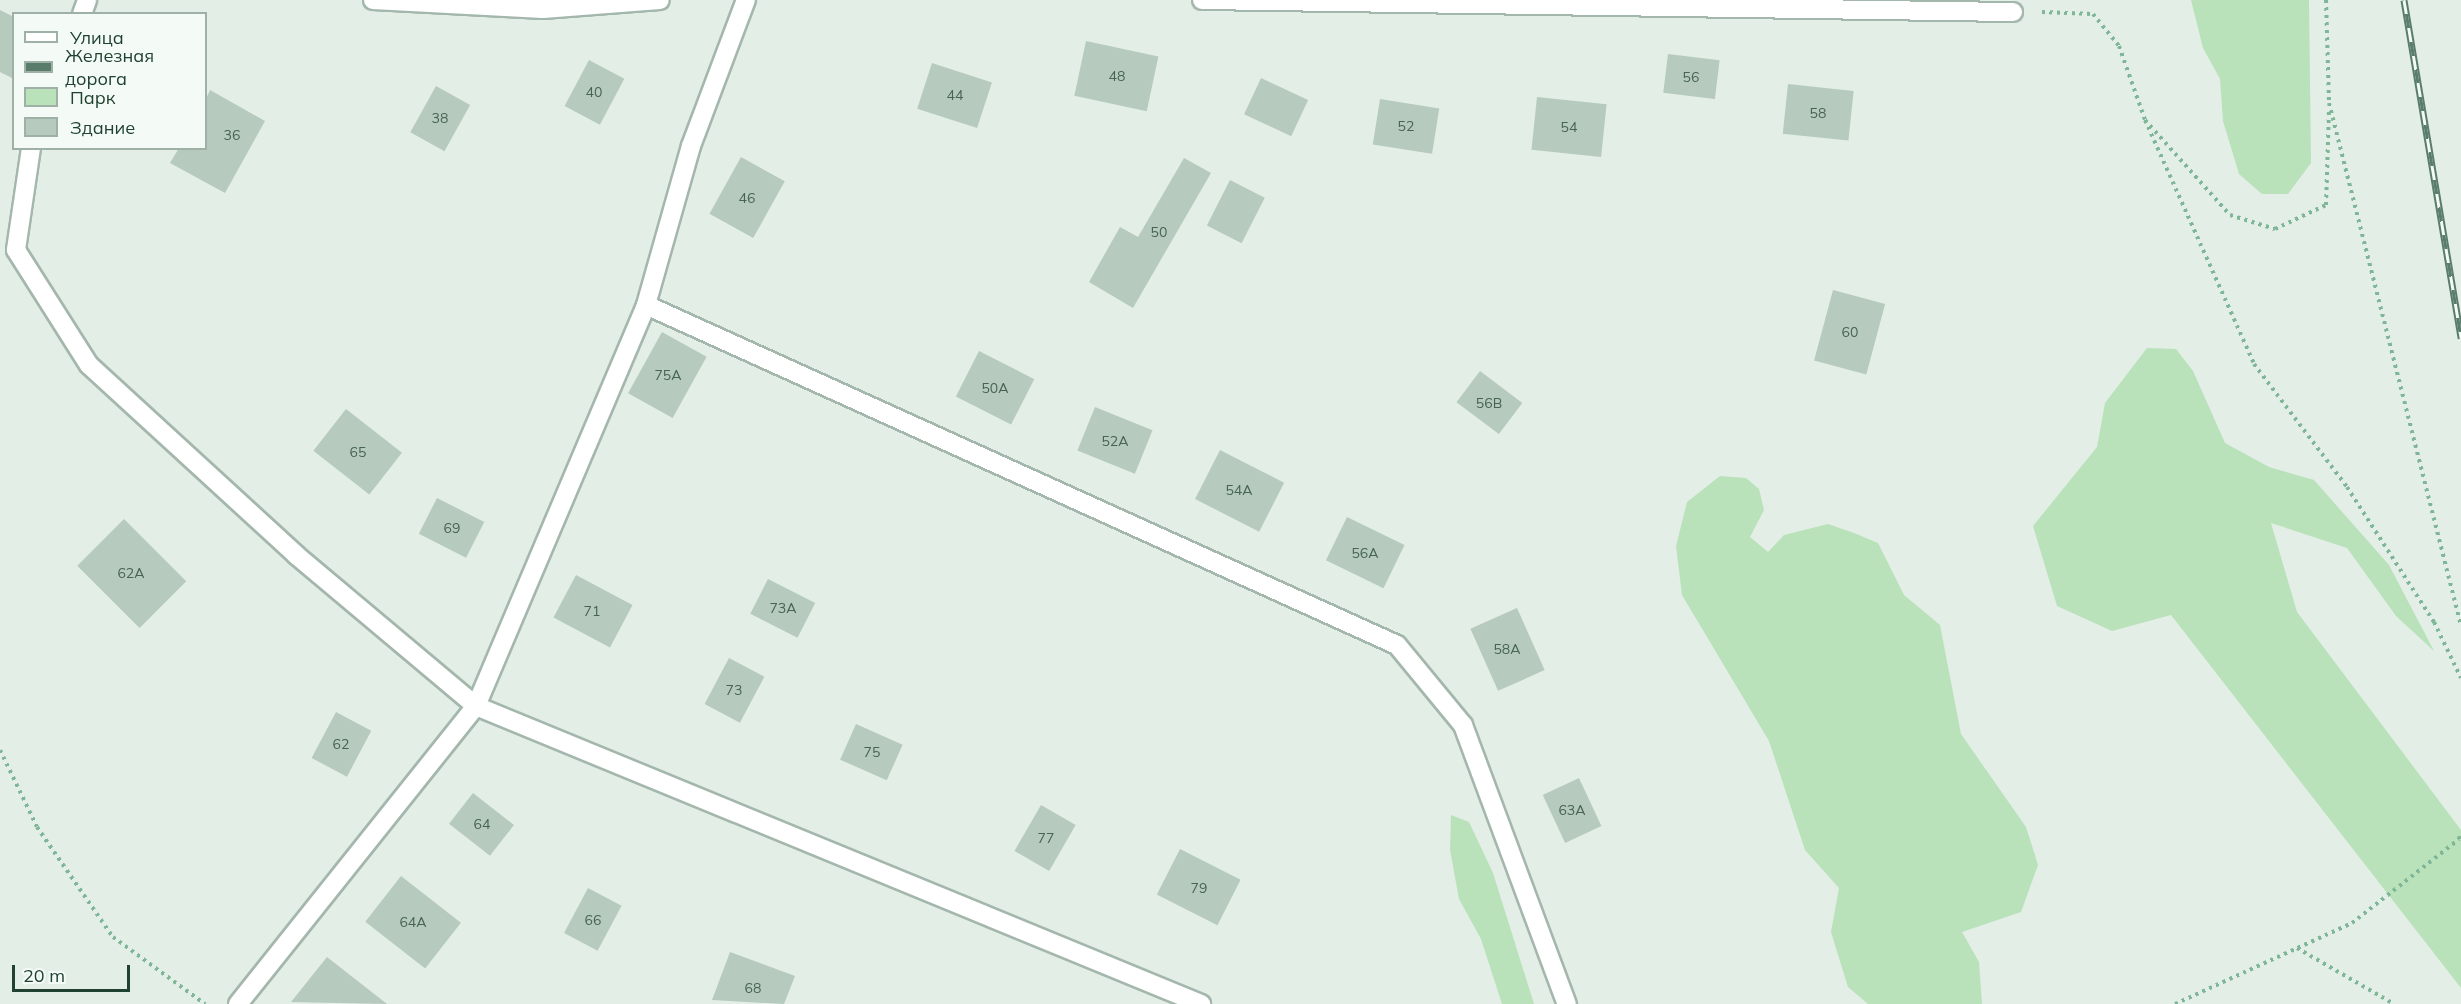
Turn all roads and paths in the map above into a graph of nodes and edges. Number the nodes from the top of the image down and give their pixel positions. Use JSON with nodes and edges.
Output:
{"nodes":[{"id":1,"x":373,"y":0,"type":"edge"},
{"id":2,"x":660,"y":0,"type":"edge"},
{"id":3,"x":746,"y":0,"type":"edge"},
{"id":4,"x":1202,"y":0,"type":"edge"},
{"id":5,"x":2326,"y":0,"type":"edge"},
{"id":6,"x":2013,"y":12,"type":"joint"},
{"id":7,"x":2329,"y":103,"type":"junction"},
{"id":8,"x":2145,"y":120,"type":"junction"},
{"id":9,"x":31,"y":150,"type":"edge"},
{"id":10,"x":646,"y":305,"type":"junction"},
{"id":11,"x":2461,"y":626,"type":"edge"},
{"id":12,"x":2461,"y":678,"type":"edge"},
{"id":13,"x":476,"y":706,"type":"junction"},
{"id":14,"x":0,"y":750,"type":"edge"},
{"id":15,"x":2461,"y":832,"type":"edge"},
{"id":16,"x":2297,"y":948,"type":"junction"},
{"id":17,"x":205,"y":1004,"type":"edge"},
{"id":18,"x":238,"y":1004,"type":"edge"},
{"id":19,"x":1202,"y":1004,"type":"edge"},
{"id":20,"x":1567,"y":1004,"type":"edge"},
{"id":21,"x":2175,"y":1004,"type":"edge"},
{"id":22,"x":2394,"y":1004,"type":"edge"}],
"edges":[{"from":1,"to":2,"type":"street"},
{"from":3,"to":10,"type":"street"},
{"from":4,"to":6,"type":"street"},
{"from":5,"to":7,"type":"path"},
{"from":6,"to":8,"type":"path"},
{"from":7,"to":8,"type":"path"},
{"from":7,"to":11,"type":"path"},
{"from":8,"to":12,"type":"path"},
{"from":9,"to":13,"type":"street"},
{"from":10,"to":13,"type":"street"},
{"from":10,"to":20,"type":"street"},
{"from":13,"to":18,"type":"street"},
{"from":13,"to":19,"type":"street"},
{"from":14,"to":17,"type":"path"},
{"from":15,"to":16,"type":"path"},
{"from":16,"to":21,"type":"path"},
{"from":16,"to":22,"type":"path"}]}
